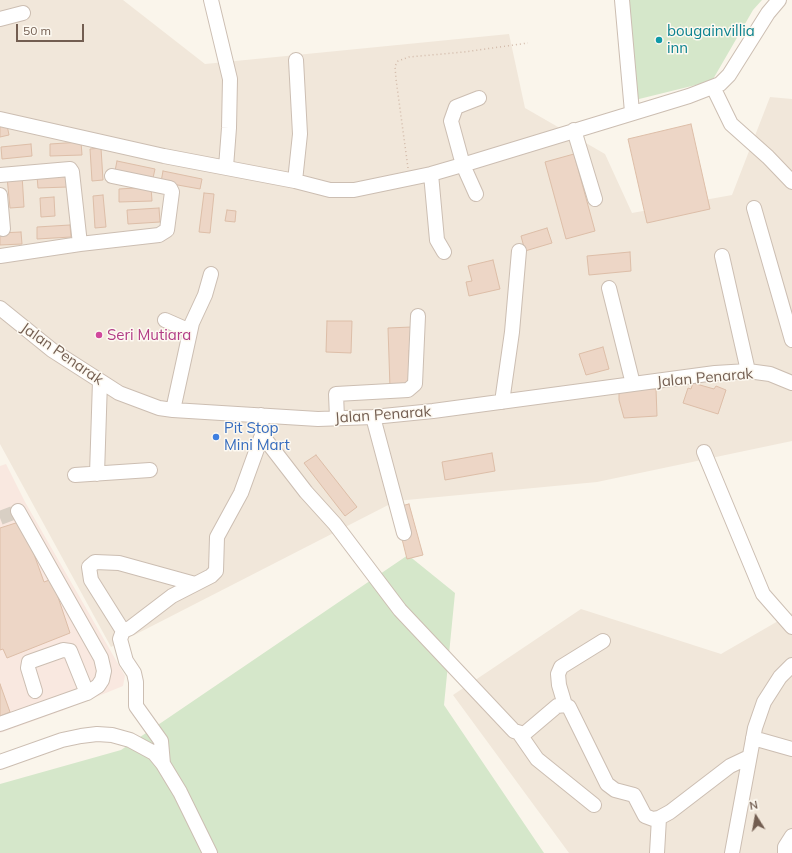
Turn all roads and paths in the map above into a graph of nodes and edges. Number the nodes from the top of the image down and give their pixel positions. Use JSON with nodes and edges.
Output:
{"nodes":[{"id":1,"x":211,"y":0,"type":"edge"},
{"id":2,"x":622,"y":0,"type":"edge"},
{"id":3,"x":779,"y":0,"type":"edge"},
{"id":4,"x":23,"y":13,"type":"dead end"},
{"id":5,"x":0,"y":19,"type":"edge"},
{"id":6,"x":528,"y":43,"type":"dead end"},
{"id":7,"x":296,"y":60,"type":"dead end"},
{"id":8,"x":713,"y":87,"type":"junction"},
{"id":9,"x":479,"y":98,"type":"dead end"},
{"id":10,"x":632,"y":112,"type":"junction"},
{"id":11,"x":0,"y":119,"type":"edge"},
{"id":12,"x":574,"y":130,"type":"junction"},
{"id":13,"x":463,"y":165,"type":"junction"},
{"id":14,"x":226,"y":167,"type":"junction"},
{"id":15,"x":431,"y":174,"type":"junction"},
{"id":16,"x":0,"y":175,"type":"edge"},
{"id":17,"x":112,"y":176,"type":"dead end"},
{"id":18,"x":409,"y":178,"type":"junction"},
{"id":19,"x":295,"y":181,"type":"junction"},
{"id":20,"x":792,"y":182,"type":"edge"},
{"id":21,"x":476,"y":194,"type":"dead end"},
{"id":22,"x":0,"y":195,"type":"edge"},
{"id":23,"x":595,"y":199,"type":"dead end"},
{"id":24,"x":754,"y":208,"type":"dead end"},
{"id":25,"x":3,"y":229,"type":"dead end"},
{"id":26,"x":80,"y":244,"type":"junction"},
{"id":27,"x":519,"y":251,"type":"dead end"},
{"id":28,"x":444,"y":252,"type":"dead end"},
{"id":29,"x":0,"y":256,"type":"edge"},
{"id":30,"x":722,"y":256,"type":"dead end"},
{"id":31,"x":211,"y":274,"type":"dead end"},
{"id":32,"x":609,"y":288,"type":"dead end"},
{"id":33,"x":0,"y":308,"type":"edge"},
{"id":34,"x":418,"y":316,"type":"dead end"},
{"id":35,"x":165,"y":320,"type":"dead end"},
{"id":36,"x":190,"y":331,"type":"junction"},
{"id":37,"x":792,"y":340,"type":"edge"},
{"id":38,"x":748,"y":371,"type":"junction"},
{"id":39,"x":100,"y":381,"type":"junction"},
{"id":40,"x":792,"y":383,"type":"edge"},
{"id":41,"x":633,"y":384,"type":"junction"},
{"id":42,"x":502,"y":402,"type":"junction"},
{"id":43,"x":173,"y":410,"type":"junction"},
{"id":44,"x":261,"y":415,"type":"junction"},
{"id":45,"x":373,"y":417,"type":"junction"},
{"id":46,"x":337,"y":418,"type":"junction"},
{"id":47,"x":262,"y":435,"type":"junction"},
{"id":48,"x":704,"y":452,"type":"dead end"},
{"id":49,"x":150,"y":470,"type":"dead end"},
{"id":50,"x":97,"y":474,"type":"junction"},
{"id":51,"x":74,"y":475,"type":"dead end"},
{"id":52,"x":18,"y":512,"type":"dead end"},
{"id":53,"x":404,"y":533,"type":"dead end"},
{"id":54,"x":195,"y":584,"type":"junction"},
{"id":55,"x":792,"y":627,"type":"edge"},
{"id":56,"x":123,"y":631,"type":"junction"},
{"id":57,"x":603,"y":641,"type":"dead end"},
{"id":58,"x":792,"y":665,"type":"edge"},
{"id":59,"x":35,"y":691,"type":"dead end"},
{"id":60,"x":87,"y":693,"type":"junction"},
{"id":61,"x":565,"y":705,"type":"junction"},
{"id":62,"x":0,"y":724,"type":"edge"},
{"id":63,"x":519,"y":733,"type":"junction"},
{"id":64,"x":753,"y":738,"type":"junction"},
{"id":65,"x":792,"y":749,"type":"edge"},
{"id":66,"x":749,"y":757,"type":"junction"},
{"id":67,"x":0,"y":762,"type":"edge"},
{"id":68,"x":163,"y":764,"type":"junction"},
{"id":69,"x":594,"y":805,"type":"dead end"},
{"id":70,"x":659,"y":818,"type":"junction"},
{"id":71,"x":792,"y":836,"type":"edge"},
{"id":72,"x":210,"y":853,"type":"edge"},
{"id":73,"x":657,"y":853,"type":"edge"},
{"id":74,"x":732,"y":853,"type":"edge"},
{"id":75,"x":785,"y":853,"type":"edge"}],
"edges":[{"from":1,"to":14,"type":"street"},
{"from":2,"to":10,"type":"street"},
{"from":3,"to":8,"type":"street"},
{"from":4,"to":5,"type":"street"},
{"from":6,"to":18,"type":"path"},
{"from":7,"to":19,"type":"street"},
{"from":8,"to":10,"type":"street"},
{"from":8,"to":20,"type":"street"},
{"from":9,"to":13,"type":"street"},
{"from":10,"to":12,"type":"street"},
{"from":11,"to":14,"type":"street"},
{"from":12,"to":13,"type":"street"},
{"from":12,"to":23,"type":"street"},
{"from":13,"to":15,"type":"street"},
{"from":13,"to":21,"type":"street"},
{"from":14,"to":19,"type":"street"},
{"from":15,"to":18,"type":"street"},
{"from":15,"to":28,"type":"street"},
{"from":16,"to":26,"type":"street"},
{"from":17,"to":26,"type":"street"},
{"from":18,"to":19,"type":"street"},
{"from":22,"to":25,"type":"street"},
{"from":24,"to":37,"type":"street"},
{"from":26,"to":29,"type":"street"},
{"from":27,"to":42,"type":"street"},
{"from":30,"to":38,"type":"street"},
{"from":31,"to":36,"type":"street"},
{"from":32,"to":41,"type":"street"},
{"from":33,"to":39,"type":"street","name":"Jalan Penarak"},
{"from":34,"to":46,"type":"street"},
{"from":35,"to":36,"type":"street"},
{"from":36,"to":43,"type":"street"},
{"from":38,"to":40,"type":"street","name":"Jalan Penarak"},
{"from":38,"to":41,"type":"street","name":"Jalan Penarak"},
{"from":39,"to":43,"type":"street","name":"Jalan Penarak"},
{"from":39,"to":50,"type":"street"},
{"from":41,"to":42,"type":"street","name":"Jalan Penarak"},
{"from":42,"to":45,"type":"street","name":"Jalan Penarak"},
{"from":43,"to":44,"type":"street","name":"Jalan Penarak"},
{"from":44,"to":46,"type":"street","name":"Jalan Penarak"},
{"from":44,"to":47,"type":"street"},
{"from":45,"to":46,"type":"street","name":"Jalan Penarak"},
{"from":45,"to":53,"type":"street"},
{"from":47,"to":54,"type":"street"},
{"from":47,"to":63,"type":"street"},
{"from":48,"to":55,"type":"street"},
{"from":49,"to":50,"type":"street"},
{"from":50,"to":51,"type":"street"},
{"from":52,"to":60,"type":"street"},
{"from":54,"to":56,"type":"street"},
{"from":54,"to":56,"type":"street"},
{"from":56,"to":68,"type":"street"},
{"from":57,"to":61,"type":"street"},
{"from":58,"to":64,"type":"street"},
{"from":59,"to":60,"type":"street"},
{"from":60,"to":62,"type":"street"},
{"from":61,"to":63,"type":"street"},
{"from":61,"to":70,"type":"street"},
{"from":63,"to":69,"type":"street"},
{"from":64,"to":65,"type":"street"},
{"from":64,"to":66,"type":"street"},
{"from":66,"to":70,"type":"street"},
{"from":66,"to":74,"type":"street"},
{"from":67,"to":68,"type":"street"},
{"from":68,"to":72,"type":"street"},
{"from":70,"to":73,"type":"street"},
{"from":71,"to":75,"type":"street"}]}
